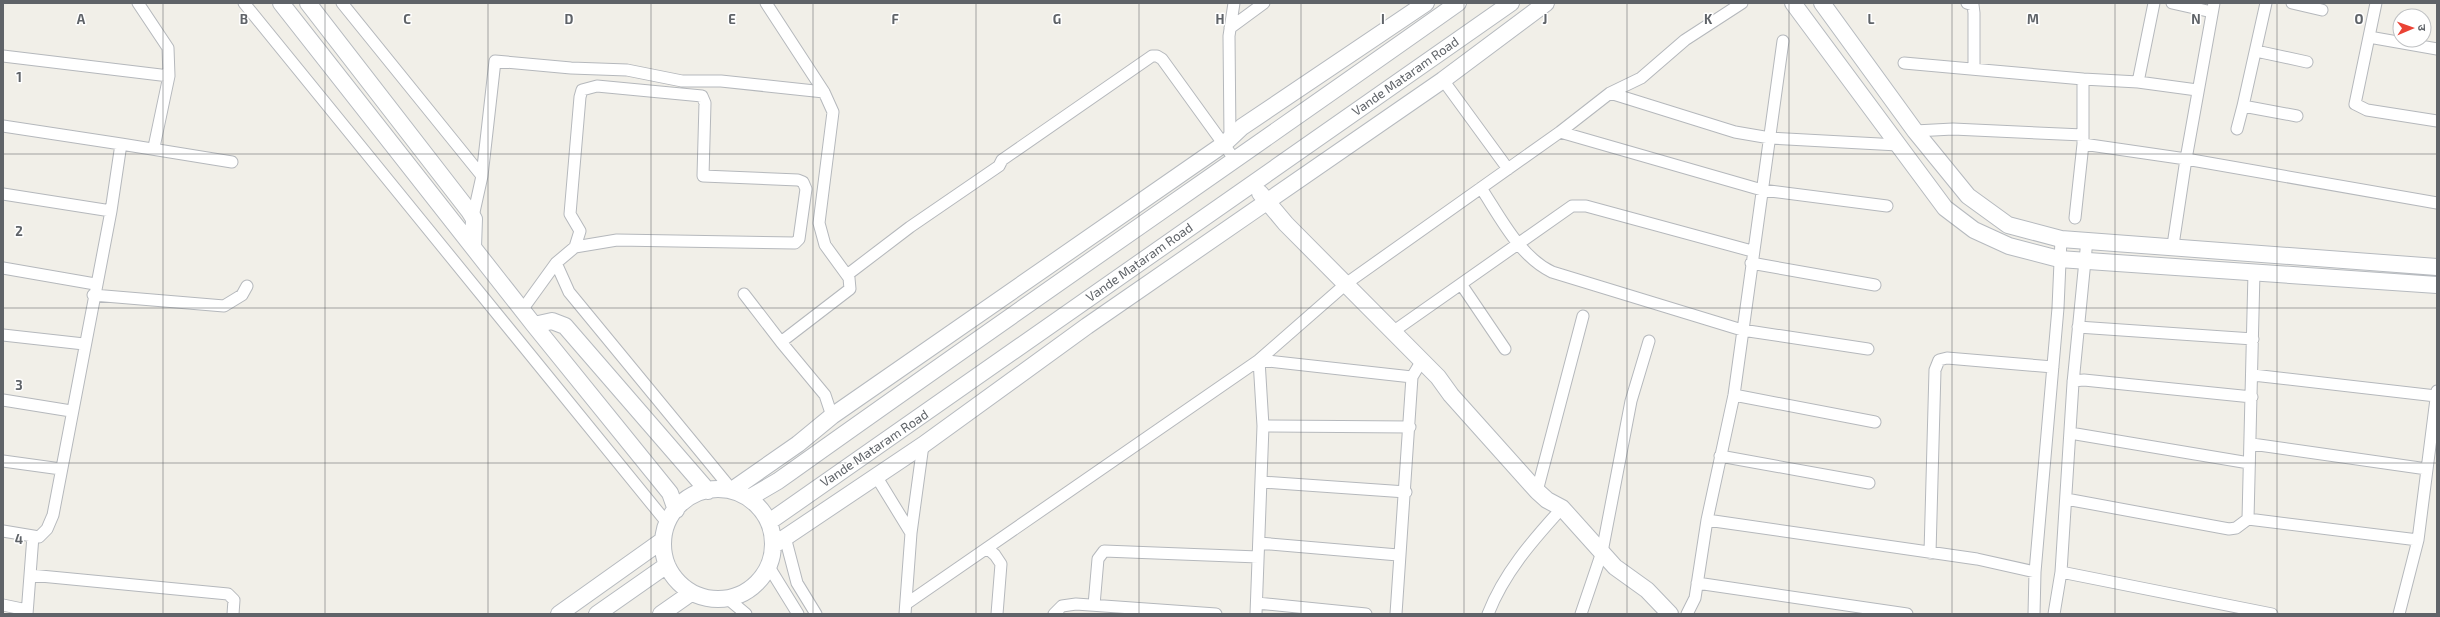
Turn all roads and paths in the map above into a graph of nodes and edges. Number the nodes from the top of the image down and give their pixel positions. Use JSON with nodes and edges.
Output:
{"nodes":[{"id":1,"x":138,"y":3,"type":"edge"},
{"id":2,"x":244,"y":3,"type":"edge"},
{"id":3,"x":281,"y":3,"type":"edge"},
{"id":4,"x":308,"y":3,"type":"edge"},
{"id":5,"x":342,"y":3,"type":"edge"},
{"id":6,"x":766,"y":3,"type":"edge"},
{"id":7,"x":1234,"y":3,"type":"edge"},
{"id":8,"x":1264,"y":3,"type":"edge"},
{"id":9,"x":1426,"y":3,"type":"edge"},
{"id":10,"x":1458,"y":3,"type":"edge"},
{"id":11,"x":1511,"y":3,"type":"edge"},
{"id":12,"x":1546,"y":3,"type":"edge"},
{"id":13,"x":1742,"y":3,"type":"edge"},
{"id":14,"x":1794,"y":3,"type":"edge"},
{"id":15,"x":1822,"y":3,"type":"edge"},
{"id":16,"x":1967,"y":3,"type":"edge"},
{"id":17,"x":2154,"y":3,"type":"edge"},
{"id":18,"x":2172,"y":3,"type":"edge"},
{"id":19,"x":2266,"y":3,"type":"edge"},
{"id":20,"x":2292,"y":3,"type":"edge"},
{"id":21,"x":2376,"y":3,"type":"edge"},
{"id":22,"x":2213,"y":8,"type":"edge"},
{"id":23,"x":2322,"y":10,"type":"dead end"},
{"id":24,"x":1230,"y":28,"type":"junction"},
{"id":25,"x":2369,"y":36,"type":"junction"},
{"id":26,"x":1783,"y":41,"type":"dead end"},
{"id":27,"x":2437,"y":49,"type":"edge"},
{"id":28,"x":2256,"y":51,"type":"junction"},
{"id":29,"x":3,"y":56,"type":"edge"},
{"id":30,"x":2308,"y":62,"type":"dead end"},
{"id":31,"x":1904,"y":63,"type":"dead end"},
{"id":32,"x":1974,"y":69,"type":"junction"},
{"id":33,"x":169,"y":76,"type":"junction"},
{"id":34,"x":2083,"y":79,"type":"junction"},
{"id":35,"x":1443,"y":80,"type":"junction"},
{"id":36,"x":2138,"y":82,"type":"junction"},
{"id":37,"x":2197,"y":90,"type":"junction"},
{"id":38,"x":824,"y":92,"type":"junction"},
{"id":39,"x":1610,"y":92,"type":"junction"},
{"id":40,"x":2243,"y":106,"type":"junction"},
{"id":41,"x":2297,"y":116,"type":"dead end"},
{"id":42,"x":2437,"y":121,"type":"edge"},
{"id":43,"x":3,"y":126,"type":"edge"},
{"id":44,"x":2237,"y":129,"type":"dead end"},
{"id":45,"x":1915,"y":131,"type":"junction"},
{"id":46,"x":1560,"y":132,"type":"junction"},
{"id":47,"x":1770,"y":138,"type":"junction"},
{"id":48,"x":2083,"y":139,"type":"junction"},
{"id":49,"x":1227,"y":141,"type":"junction"},
{"id":50,"x":121,"y":144,"type":"junction"},
{"id":51,"x":1898,"y":145,"type":"junction"},
{"id":52,"x":154,"y":147,"type":"junction"},
{"id":53,"x":2186,"y":159,"type":"junction"},
{"id":54,"x":1235,"y":160,"type":"junction"},
{"id":55,"x":232,"y":162,"type":"dead end"},
{"id":56,"x":1508,"y":169,"type":"junction"},
{"id":57,"x":482,"y":176,"type":"junction"},
{"id":58,"x":1252,"y":182,"type":"junction"},
{"id":59,"x":1481,"y":188,"type":"junction"},
{"id":60,"x":1762,"y":190,"type":"junction"},
{"id":61,"x":3,"y":194,"type":"edge"},
{"id":62,"x":1265,"y":201,"type":"junction"},
{"id":63,"x":2437,"y":203,"type":"edge"},
{"id":64,"x":1887,"y":206,"type":"dead end"},
{"id":65,"x":111,"y":211,"type":"junction"},
{"id":66,"x":2075,"y":218,"type":"dead end"},
{"id":67,"x":474,"y":219,"type":"junction"},
{"id":68,"x":2061,"y":239,"type":"junction"},
{"id":69,"x":2087,"y":240,"type":"junction"},
{"id":70,"x":468,"y":241,"type":"junction"},
{"id":71,"x":1519,"y":244,"type":"junction"},
{"id":72,"x":2173,"y":245,"type":"junction"},
{"id":73,"x":575,"y":247,"type":"junction"},
{"id":74,"x":1752,"y":251,"type":"junction"},
{"id":75,"x":2059,"y":259,"type":"junction"},
{"id":76,"x":2083,"y":261,"type":"junction"},
{"id":77,"x":556,"y":263,"type":"junction"},
{"id":78,"x":1750,"y":263,"type":"junction"},
{"id":79,"x":2437,"y":266,"type":"edge"},
{"id":80,"x":3,"y":268,"type":"edge"},
{"id":81,"x":2254,"y":272,"type":"junction"},
{"id":82,"x":847,"y":275,"type":"junction"},
{"id":83,"x":1347,"y":283,"type":"junction"},
{"id":84,"x":96,"y":284,"type":"junction"},
{"id":85,"x":1461,"y":284,"type":"junction"},
{"id":86,"x":1875,"y":285,"type":"dead end"},
{"id":87,"x":2437,"y":285,"type":"edge"},
{"id":88,"x":248,"y":286,"type":"dead end"},
{"id":89,"x":744,"y":294,"type":"dead end"},
{"id":90,"x":93,"y":295,"type":"junction"},
{"id":91,"x":522,"y":310,"type":"junction"},
{"id":92,"x":1583,"y":316,"type":"dead end"},
{"id":93,"x":534,"y":325,"type":"junction"},
{"id":94,"x":2078,"y":327,"type":"junction"},
{"id":95,"x":1742,"y":330,"type":"junction"},
{"id":96,"x":1394,"y":331,"type":"junction"},
{"id":97,"x":3,"y":335,"type":"edge"},
{"id":98,"x":2253,"y":339,"type":"junction"},
{"id":99,"x":1649,"y":341,"type":"dead end"},
{"id":100,"x":781,"y":342,"type":"junction"},
{"id":101,"x":84,"y":344,"type":"junction"},
{"id":102,"x":1505,"y":348,"type":"dead end"},
{"id":103,"x":1868,"y":350,"type":"dead end"},
{"id":104,"x":1260,"y":360,"type":"junction"},
{"id":105,"x":1421,"y":362,"type":"junction"},
{"id":106,"x":2053,"y":368,"type":"junction"},
{"id":107,"x":2253,"y":375,"type":"junction"},
{"id":108,"x":1412,"y":377,"type":"junction"},
{"id":109,"x":2073,"y":381,"type":"junction"},
{"id":110,"x":2437,"y":394,"type":"edge"},
{"id":111,"x":1734,"y":395,"type":"junction"},
{"id":112,"x":2252,"y":397,"type":"junction"},
{"id":113,"x":3,"y":400,"type":"edge"},
{"id":114,"x":72,"y":411,"type":"junction"},
{"id":115,"x":832,"y":416,"type":"junction"},
{"id":116,"x":1875,"y":422,"type":"dead end"},
{"id":117,"x":1263,"y":426,"type":"junction"},
{"id":118,"x":1410,"y":426,"type":"junction"},
{"id":119,"x":2070,"y":433,"type":"junction"},
{"id":120,"x":2252,"y":444,"type":"junction"},
{"id":121,"x":923,"y":445,"type":"junction"},
{"id":122,"x":1720,"y":456,"type":"junction"},
{"id":123,"x":3,"y":461,"type":"edge"},
{"id":124,"x":2249,"y":463,"type":"junction"},
{"id":125,"x":61,"y":468,"type":"junction"},
{"id":126,"x":2427,"y":469,"type":"junction"},
{"id":127,"x":876,"y":476,"type":"junction"},
{"id":128,"x":1262,"y":482,"type":"junction"},
{"id":129,"x":1869,"y":484,"type":"dead end"},
{"id":130,"x":732,"y":490,"type":"junction"},
{"id":131,"x":708,"y":491,"type":"junction"},
{"id":132,"x":1537,"y":491,"type":"junction"},
{"id":133,"x":1406,"y":492,"type":"junction"},
{"id":134,"x":749,"y":498,"type":"junction"},
{"id":135,"x":2066,"y":499,"type":"junction"},
{"id":136,"x":1562,"y":508,"type":"junction"},
{"id":137,"x":676,"y":510,"type":"junction"},
{"id":138,"x":2248,"y":519,"type":"junction"},
{"id":139,"x":1706,"y":520,"type":"junction"},
{"id":140,"x":769,"y":522,"type":"junction"},
{"id":141,"x":668,"y":524,"type":"junction"},
{"id":142,"x":3,"y":531,"type":"edge"},
{"id":143,"x":911,"y":533,"type":"junction"},
{"id":144,"x":33,"y":536,"type":"junction"},
{"id":145,"x":663,"y":540,"type":"junction"},
{"id":146,"x":2418,"y":540,"type":"junction"},
{"id":147,"x":779,"y":541,"type":"junction"},
{"id":148,"x":1259,"y":543,"type":"junction"},
{"id":149,"x":987,"y":548,"type":"junction"},
{"id":150,"x":1602,"y":552,"type":"junction"},
{"id":151,"x":1930,"y":553,"type":"junction"},
{"id":152,"x":1398,"y":555,"type":"junction"},
{"id":153,"x":1258,"y":557,"type":"junction"},
{"id":154,"x":667,"y":565,"type":"junction"},
{"id":155,"x":769,"y":567,"type":"junction"},
{"id":156,"x":2035,"y":572,"type":"junction"},
{"id":157,"x":2061,"y":572,"type":"junction"},
{"id":158,"x":30,"y":575,"type":"junction"},
{"id":159,"x":1697,"y":583,"type":"junction"},
{"id":160,"x":691,"y":593,"type":"junction"},
{"id":161,"x":716,"y":604,"type":"edge"},
{"id":162,"x":3,"y":605,"type":"edge"},
{"id":163,"x":1094,"y":605,"type":"junction"},
{"id":164,"x":1256,"y":608,"type":"edge"},
{"id":165,"x":906,"y":609,"type":"edge"},
{"id":166,"x":2219,"y":610,"type":"edge"},
{"id":167,"x":27,"y":612,"type":"edge"},
{"id":168,"x":1667,"y":613,"type":"edge"},
{"id":169,"x":233,"y":614,"type":"edge"},
{"id":170,"x":559,"y":614,"type":"edge"},
{"id":171,"x":597,"y":614,"type":"edge"},
{"id":172,"x":661,"y":614,"type":"edge"},
{"id":173,"x":746,"y":614,"type":"edge"},
{"id":174,"x":798,"y":614,"type":"edge"},
{"id":175,"x":816,"y":614,"type":"edge"},
{"id":176,"x":997,"y":614,"type":"edge"},
{"id":177,"x":1054,"y":614,"type":"edge"},
{"id":178,"x":1216,"y":614,"type":"edge"},
{"id":179,"x":1366,"y":614,"type":"edge"},
{"id":180,"x":1396,"y":614,"type":"edge"},
{"id":181,"x":1488,"y":614,"type":"edge"},
{"id":182,"x":1580,"y":614,"type":"edge"},
{"id":183,"x":1687,"y":614,"type":"edge"},
{"id":184,"x":1907,"y":614,"type":"edge"},
{"id":185,"x":2034,"y":614,"type":"edge"},
{"id":186,"x":2054,"y":614,"type":"edge"},
{"id":187,"x":2272,"y":614,"type":"edge"},
{"id":188,"x":2399,"y":614,"type":"edge"}],
"edges":[{"from":1,"to":33,"type":"street"},
{"from":2,"to":141,"type":"street"},
{"from":3,"to":70,"type":"street"},
{"from":4,"to":67,"type":"street"},
{"from":5,"to":57,"type":"street"},
{"from":6,"to":38,"type":"street"},
{"from":7,"to":24,"type":"street"},
{"from":8,"to":24,"type":"street"},
{"from":9,"to":49,"type":"street"},
{"from":10,"to":54,"type":"street"},
{"from":11,"to":58,"type":"street","name":"Vande Mataram Road"},
{"from":12,"to":35,"type":"street"},
{"from":13,"to":39,"type":"street"},
{"from":14,"to":51,"type":"street"},
{"from":15,"to":45,"type":"street"},
{"from":16,"to":32,"type":"street"},
{"from":17,"to":36,"type":"street"},
{"from":18,"to":22,"type":"street"},
{"from":19,"to":28,"type":"street"},
{"from":20,"to":23,"type":"street"},
{"from":21,"to":25,"type":"street"},
{"from":22,"to":37,"type":"street"},
{"from":24,"to":49,"type":"street"},
{"from":25,"to":27,"type":"street"},
{"from":25,"to":42,"type":"street"},
{"from":26,"to":47,"type":"street"},
{"from":28,"to":30,"type":"street"},
{"from":28,"to":40,"type":"street"},
{"from":29,"to":33,"type":"street"},
{"from":31,"to":32,"type":"street"},
{"from":32,"to":34,"type":"street"},
{"from":33,"to":52,"type":"street"},
{"from":34,"to":36,"type":"street"},
{"from":34,"to":48,"type":"street"},
{"from":35,"to":56,"type":"street"},
{"from":35,"to":62,"type":"street"},
{"from":36,"to":37,"type":"street"},
{"from":37,"to":53,"type":"street"},
{"from":38,"to":57,"type":"street"},
{"from":38,"to":82,"type":"street"},
{"from":39,"to":46,"type":"street"},
{"from":39,"to":47,"type":"street"},
{"from":40,"to":41,"type":"street"},
{"from":40,"to":44,"type":"street"},
{"from":43,"to":50,"type":"street"},
{"from":45,"to":48,"type":"street"},
{"from":45,"to":68,"type":"street"},
{"from":46,"to":56,"type":"street"},
{"from":46,"to":60,"type":"street"},
{"from":47,"to":51,"type":"street"},
{"from":47,"to":60,"type":"street"},
{"from":48,"to":53,"type":"street"},
{"from":48,"to":66,"type":"street"},
{"from":49,"to":54,"type":"street"},
{"from":49,"to":82,"type":"street"},
{"from":49,"to":115,"type":"street"},
{"from":50,"to":52,"type":"street"},
{"from":50,"to":65,"type":"street"},
{"from":51,"to":75,"type":"street"},
{"from":52,"to":55,"type":"street"},
{"from":53,"to":63,"type":"street"},
{"from":53,"to":72,"type":"street"},
{"from":54,"to":134,"type":"street"},
{"from":56,"to":59,"type":"street"},
{"from":57,"to":67,"type":"street"},
{"from":58,"to":62,"type":"street"},
{"from":58,"to":140,"type":"street","name":"Vande Mataram Road"},
{"from":59,"to":71,"type":"street"},
{"from":59,"to":83,"type":"street"},
{"from":60,"to":64,"type":"street"},
{"from":60,"to":74,"type":"street"},
{"from":61,"to":65,"type":"street"},
{"from":62,"to":83,"type":"street"},
{"from":62,"to":121,"type":"street"},
{"from":65,"to":84,"type":"street"},
{"from":67,"to":70,"type":"street"},
{"from":68,"to":69,"type":"street"},
{"from":68,"to":75,"type":"street"},
{"from":69,"to":72,"type":"street"},
{"from":69,"to":76,"type":"street"},
{"from":70,"to":91,"type":"street"},
{"from":71,"to":74,"type":"street"},
{"from":71,"to":85,"type":"street"},
{"from":71,"to":95,"type":"street"},
{"from":72,"to":79,"type":"street"},
{"from":73,"to":73,"type":"street"},
{"from":73,"to":77,"type":"street"},
{"from":74,"to":78,"type":"street"},
{"from":75,"to":76,"type":"street"},
{"from":75,"to":106,"type":"street"},
{"from":76,"to":81,"type":"street"},
{"from":76,"to":94,"type":"street"},
{"from":77,"to":91,"type":"street"},
{"from":77,"to":130,"type":"street"},
{"from":78,"to":86,"type":"street"},
{"from":78,"to":95,"type":"street"},
{"from":80,"to":84,"type":"street"},
{"from":81,"to":87,"type":"street"},
{"from":81,"to":98,"type":"street"},
{"from":82,"to":100,"type":"street"},
{"from":83,"to":96,"type":"street"},
{"from":83,"to":104,"type":"street"},
{"from":84,"to":90,"type":"street"},
{"from":85,"to":96,"type":"street"},
{"from":85,"to":102,"type":"street"},
{"from":88,"to":90,"type":"street"},
{"from":89,"to":100,"type":"street"},
{"from":90,"to":101,"type":"street"},
{"from":91,"to":93,"type":"street"},
{"from":92,"to":132,"type":"street"},
{"from":93,"to":131,"type":"street"},
{"from":93,"to":137,"type":"street"},
{"from":94,"to":98,"type":"street"},
{"from":94,"to":109,"type":"street"},
{"from":95,"to":103,"type":"street"},
{"from":95,"to":111,"type":"street"},
{"from":96,"to":105,"type":"street"},
{"from":97,"to":101,"type":"street"},
{"from":98,"to":107,"type":"street"},
{"from":99,"to":150,"type":"street"},
{"from":100,"to":115,"type":"street"},
{"from":101,"to":114,"type":"street"},
{"from":104,"to":108,"type":"street"},
{"from":104,"to":117,"type":"street"},
{"from":104,"to":149,"type":"street"},
{"from":105,"to":108,"type":"street"},
{"from":105,"to":132,"type":"street"},
{"from":106,"to":151,"type":"street"},
{"from":106,"to":156,"type":"street"},
{"from":107,"to":110,"type":"street"},
{"from":107,"to":112,"type":"street"},
{"from":108,"to":118,"type":"street"},
{"from":109,"to":112,"type":"street"},
{"from":109,"to":119,"type":"street"},
{"from":110,"to":126,"type":"street"},
{"from":111,"to":116,"type":"street"},
{"from":111,"to":122,"type":"street"},
{"from":112,"to":120,"type":"street"},
{"from":113,"to":114,"type":"street"},
{"from":114,"to":125,"type":"street"},
{"from":115,"to":130,"type":"street"},
{"from":117,"to":118,"type":"street"},
{"from":117,"to":128,"type":"street"},
{"from":118,"to":133,"type":"street"},
{"from":119,"to":124,"type":"street"},
{"from":119,"to":135,"type":"street"},
{"from":120,"to":124,"type":"street"},
{"from":120,"to":126,"type":"street"},
{"from":121,"to":127,"type":"street"},
{"from":121,"to":143,"type":"street"},
{"from":122,"to":129,"type":"street"},
{"from":122,"to":139,"type":"street"},
{"from":123,"to":125,"type":"street"},
{"from":124,"to":138,"type":"street"},
{"from":125,"to":144,"type":"street"},
{"from":126,"to":146,"type":"street"},
{"from":127,"to":143,"type":"street"},
{"from":127,"to":147,"type":"street"},
{"from":128,"to":133,"type":"street"},
{"from":128,"to":148,"type":"street"},
{"from":130,"to":131,"type":"street"},
{"from":130,"to":134,"type":"street"},
{"from":131,"to":137,"type":"street"},
{"from":132,"to":136,"type":"street"},
{"from":133,"to":152,"type":"street"},
{"from":134,"to":140,"type":"street"},
{"from":135,"to":138,"type":"street"},
{"from":135,"to":157,"type":"street"},
{"from":136,"to":150,"type":"street"},
{"from":136,"to":181,"type":"street"},
{"from":137,"to":141,"type":"street"},
{"from":138,"to":146,"type":"street"},
{"from":139,"to":151,"type":"street"},
{"from":139,"to":159,"type":"street"},
{"from":140,"to":147,"type":"street"},
{"from":141,"to":145,"type":"street"},
{"from":142,"to":144,"type":"street"},
{"from":143,"to":165,"type":"street"},
{"from":144,"to":158,"type":"street"},
{"from":145,"to":154,"type":"street"},
{"from":145,"to":170,"type":"street"},
{"from":146,"to":188,"type":"street"},
{"from":147,"to":155,"type":"street"},
{"from":147,"to":175,"type":"street"},
{"from":148,"to":152,"type":"street"},
{"from":148,"to":153,"type":"street"},
{"from":149,"to":165,"type":"street"},
{"from":149,"to":176,"type":"street"},
{"from":150,"to":168,"type":"street"},
{"from":150,"to":182,"type":"street"},
{"from":151,"to":156,"type":"street"},
{"from":152,"to":180,"type":"street"},
{"from":153,"to":163,"type":"street"},
{"from":153,"to":164,"type":"street"},
{"from":154,"to":160,"type":"street"},
{"from":154,"to":171,"type":"street"},
{"from":155,"to":161,"type":"street"},
{"from":155,"to":174,"type":"street"},
{"from":156,"to":185,"type":"street"},
{"from":157,"to":166,"type":"street"},
{"from":157,"to":186,"type":"street"},
{"from":158,"to":167,"type":"street"},
{"from":158,"to":169,"type":"street"},
{"from":159,"to":183,"type":"street"},
{"from":159,"to":184,"type":"street"},
{"from":160,"to":161,"type":"street"},
{"from":160,"to":172,"type":"street"},
{"from":161,"to":173,"type":"street"},
{"from":162,"to":167,"type":"street"},
{"from":163,"to":177,"type":"street"},
{"from":163,"to":178,"type":"street"},
{"from":164,"to":179,"type":"street"},
{"from":166,"to":187,"type":"street"}]}
